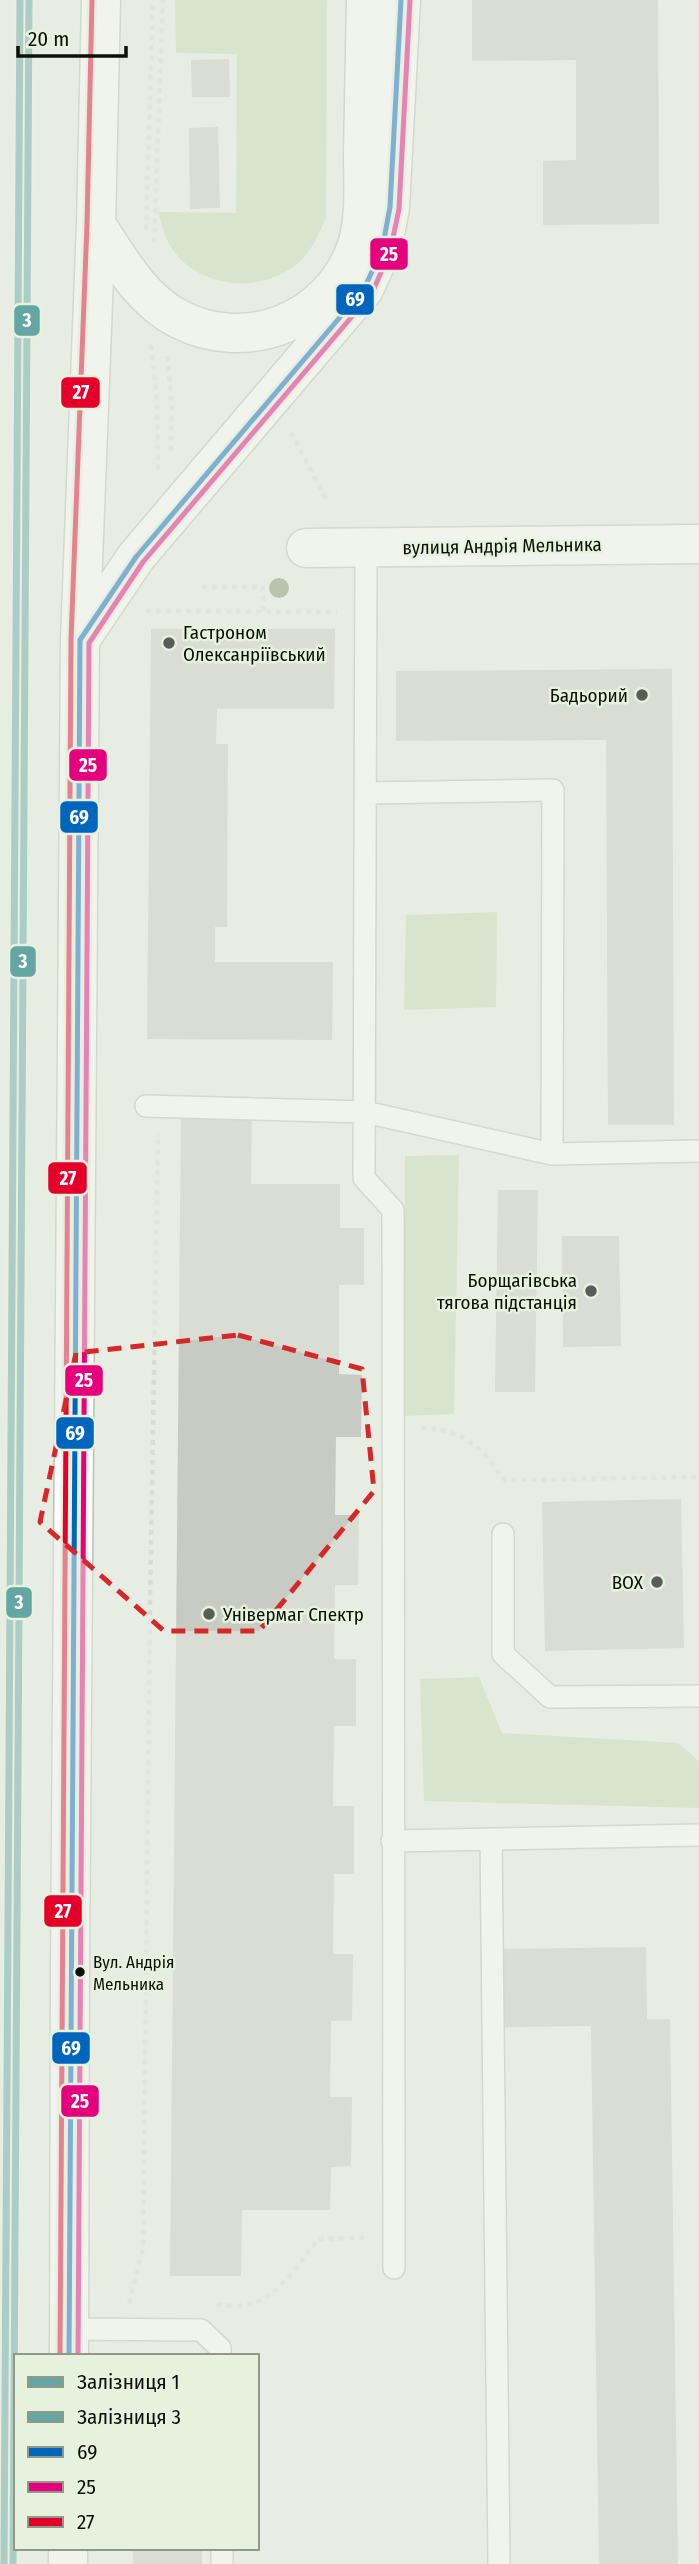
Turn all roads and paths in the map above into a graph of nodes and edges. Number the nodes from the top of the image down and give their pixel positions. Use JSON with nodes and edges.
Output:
{"nodes":[{"id":1,"x":101,"y":0,"type":"edge"},
{"id":2,"x":153,"y":0,"type":"edge"},
{"id":3,"x":366,"y":0,"type":"edge"},
{"id":4,"x":401,"y":0,"type":"edge"},
{"id":5,"x":96,"y":225,"type":"junction"},
{"id":6,"x":146,"y":236,"type":"dead end"},
{"id":7,"x":151,"y":345,"type":"dead end"},
{"id":8,"x":288,"y":425,"type":"dead end"},
{"id":9,"x":159,"y":477,"type":"dead end"},
{"id":10,"x":327,"y":501,"type":"dead end"},
{"id":11,"x":699,"y":544,"type":"edge"},
{"id":12,"x":306,"y":548,"type":"dead end"},
{"id":13,"x":366,"y":548,"type":"junction"},
{"id":14,"x":202,"y":587,"type":"dead end"},
{"id":15,"x":134,"y":611,"type":"dead end"},
{"id":16,"x":263,"y":612,"type":"junction"},
{"id":17,"x":366,"y":612,"type":"junction"},
{"id":18,"x":80,"y":640,"type":"junction"},
{"id":19,"x":366,"y":793,"type":"junction"},
{"id":20,"x":146,"y":1106,"type":"joint"},
{"id":21,"x":365,"y":1112,"type":"junction"},
{"id":22,"x":699,"y":1151,"type":"edge"},
{"id":23,"x":552,"y":1154,"type":"junction"},
{"id":24,"x":392,"y":1429,"type":"junction"},
{"id":25,"x":699,"y":1477,"type":"edge"},
{"id":26,"x":503,"y":1534,"type":"dead end"},
{"id":27,"x":699,"y":1696,"type":"edge"},
{"id":28,"x":699,"y":1835,"type":"edge"},
{"id":29,"x":491,"y":1840,"type":"junction"},
{"id":30,"x":392,"y":1841,"type":"junction"},
{"id":31,"x":394,"y":2238,"type":"junction"},
{"id":32,"x":394,"y":2268,"type":"dead end"},
{"id":33,"x":117,"y":2305,"type":"dead end"},
{"id":34,"x":128,"y":2305,"type":"junction"},
{"id":35,"x":141,"y":2305,"type":"dead end"},
{"id":36,"x":207,"y":2305,"type":"dead end"},
{"id":37,"x":69,"y":2342,"type":"edge"},
{"id":38,"x":220,"y":2354,"type":"edge"},
{"id":39,"x":499,"y":2564,"type":"edge"}],
"edges":[{"from":1,"to":5,"type":"main road"},
{"from":2,"to":6,"type":"path"},
{"from":3,"to":5,"type":"main road"},
{"from":4,"to":18,"type":"main road"},
{"from":5,"to":18,"type":"main road"},
{"from":7,"to":9,"type":"path"},
{"from":8,"to":10,"type":"path"},
{"from":11,"to":13,"type":"main road","name":"вулиця Андрія Мельника"},
{"from":12,"to":13,"type":"main road","name":"вулиця Андрія Мельника"},
{"from":13,"to":17,"type":"lane"},
{"from":14,"to":16,"type":"path"},
{"from":15,"to":16,"type":"path"},
{"from":16,"to":17,"type":"path"},
{"from":17,"to":19,"type":"lane"},
{"from":18,"to":37,"type":"main road"},
{"from":19,"to":21,"type":"lane"},
{"from":19,"to":23,"type":"lane"},
{"from":20,"to":21,"type":"lane"},
{"from":20,"to":34,"type":"path"},
{"from":21,"to":23,"type":"lane"},
{"from":21,"to":24,"type":"lane"},
{"from":22,"to":23,"type":"lane"},
{"from":24,"to":25,"type":"path"},
{"from":24,"to":30,"type":"lane"},
{"from":26,"to":27,"type":"lane"},
{"from":28,"to":29,"type":"lane"},
{"from":29,"to":30,"type":"lane"},
{"from":29,"to":39,"type":"lane"},
{"from":30,"to":31,"type":"lane"},
{"from":31,"to":32,"type":"lane"},
{"from":31,"to":36,"type":"path"},
{"from":33,"to":34,"type":"path"},
{"from":34,"to":35,"type":"path"},
{"from":37,"to":38,"type":"lane"}]}
